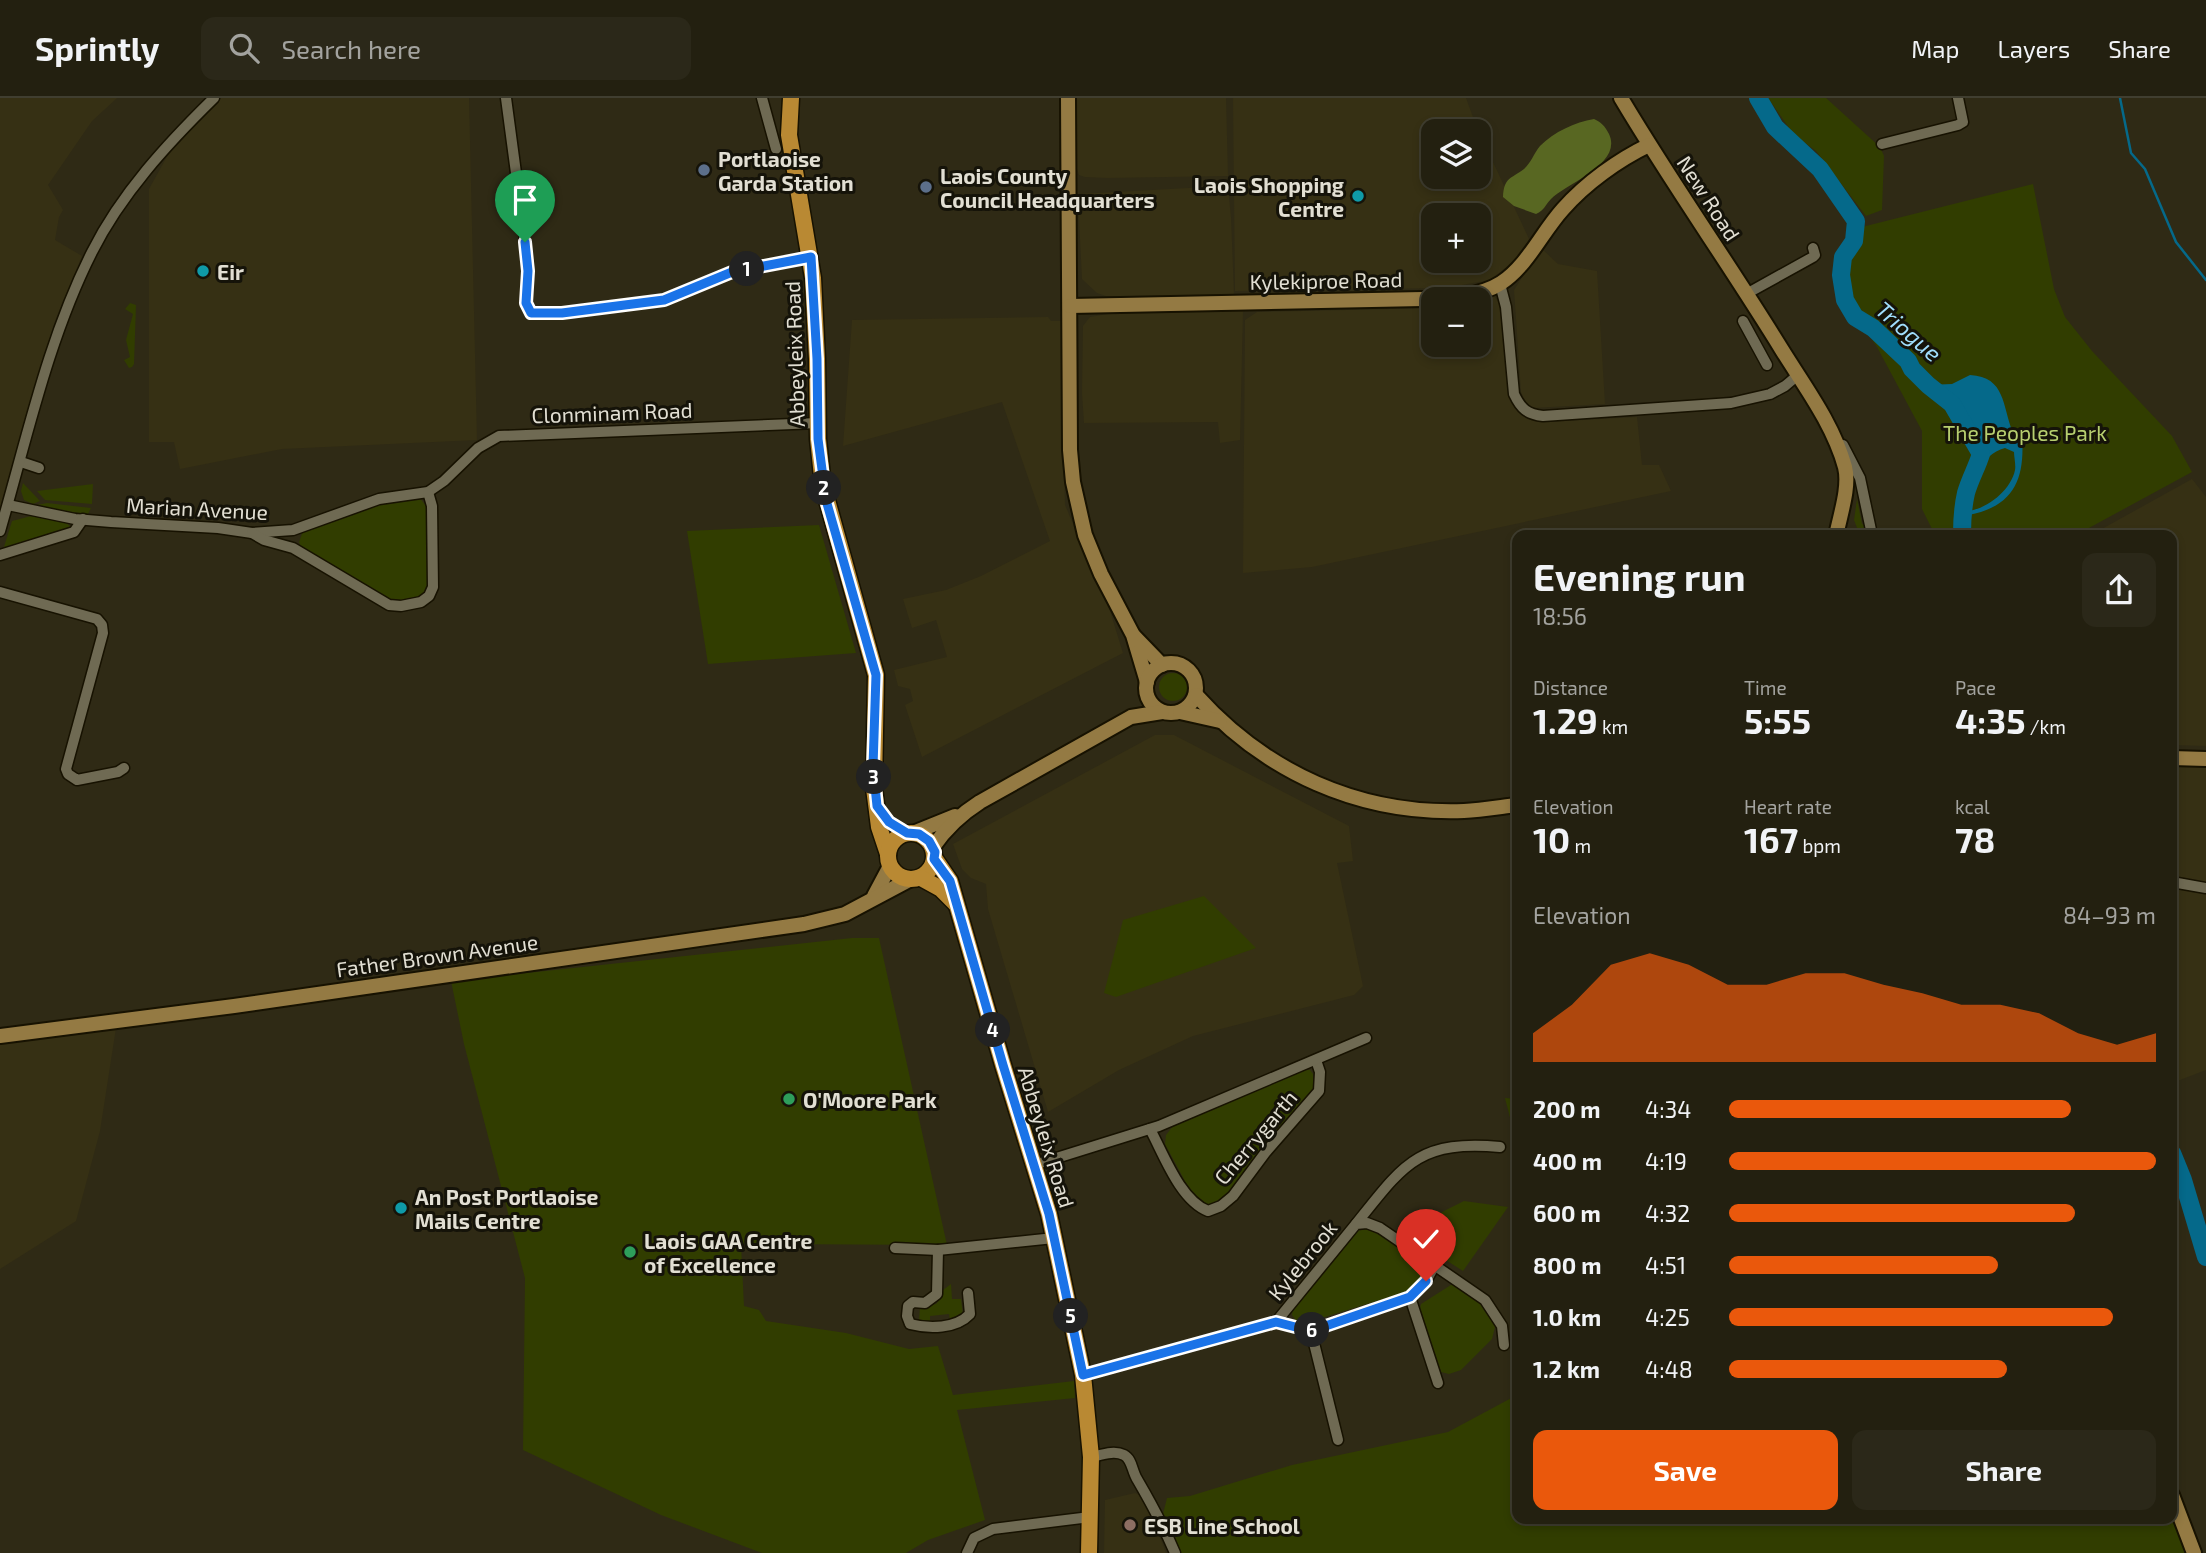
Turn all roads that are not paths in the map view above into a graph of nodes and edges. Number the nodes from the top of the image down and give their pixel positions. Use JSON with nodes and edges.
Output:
{"nodes":[{"id":1,"x":214,"y":98,"type":"edge"},
{"id":2,"x":506,"y":98,"type":"edge"},
{"id":3,"x":762,"y":98,"type":"edge"},
{"id":4,"x":1068,"y":98,"type":"edge"},
{"id":5,"x":1622,"y":98,"type":"edge"},
{"id":6,"x":1958,"y":98,"type":"edge"},
{"id":7,"x":793,"y":100,"type":"edge"},
{"id":8,"x":1882,"y":144,"type":"dead end"},
{"id":9,"x":1649,"y":145,"type":"junction"},
{"id":10,"x":776,"y":149,"type":"dead end"},
{"id":11,"x":1812,"y":247,"type":"dead end"},
{"id":12,"x":811,"y":257,"type":"junction"},
{"id":13,"x":1500,"y":284,"type":"junction"},
{"id":14,"x":1748,"y":293,"type":"junction"},
{"id":15,"x":1070,"y":306,"type":"junction"},
{"id":16,"x":1743,"y":321,"type":"dead end"},
{"id":17,"x":1766,"y":324,"type":"junction"},
{"id":18,"x":1752,"y":338,"type":"junction"},
{"id":19,"x":1767,"y":365,"type":"dead end"},
{"id":20,"x":1798,"y":375,"type":"junction"},
{"id":21,"x":818,"y":423,"type":"junction"},
{"id":22,"x":1836,"y":443,"type":"junction"},
{"id":23,"x":21,"y":462,"type":"junction"},
{"id":24,"x":39,"y":470,"type":"dead end"},
{"id":25,"x":428,"y":492,"type":"junction"},
{"id":26,"x":8,"y":505,"type":"junction"},
{"id":27,"x":83,"y":519,"type":"junction"},
{"id":28,"x":293,"y":530,"type":"junction"},
{"id":29,"x":1837,"y":530,"type":"edge"},
{"id":30,"x":1871,"y":530,"type":"dead end"},
{"id":31,"x":0,"y":531,"type":"edge"},
{"id":32,"x":252,"y":533,"type":"junction"},
{"id":33,"x":293,"y":548,"type":"junction"},
{"id":34,"x":0,"y":555,"type":"edge"},
{"id":35,"x":0,"y":592,"type":"edge"},
{"id":36,"x":1133,"y":635,"type":"junction"},
{"id":37,"x":1162,"y":664,"type":"junction"},
{"id":38,"x":1147,"y":688,"type":"junction"},
{"id":39,"x":1196,"y":695,"type":"junction"},
{"id":40,"x":1162,"y":712,"type":"junction"},
{"id":41,"x":1180,"y":712,"type":"junction"},
{"id":42,"x":1131,"y":717,"type":"junction"},
{"id":43,"x":1220,"y":722,"type":"junction"},
{"id":44,"x":2177,"y":758,"type":"edge"},
{"id":45,"x":2206,"y":759,"type":"edge"},
{"id":46,"x":124,"y":768,"type":"dead end"},
{"id":47,"x":1512,"y":805,"type":"edge"},
{"id":48,"x":877,"y":806,"type":"junction"},
{"id":49,"x":963,"y":813,"type":"junction"},
{"id":50,"x":910,"y":833,"type":"junction"},
{"id":51,"x":934,"y":853,"type":"junction"},
{"id":52,"x":889,"y":860,"type":"junction"},
{"id":53,"x":915,"y":879,"type":"junction"},
{"id":54,"x":2177,"y":883,"type":"edge"},
{"id":55,"x":2206,"y":888,"type":"edge"},
{"id":56,"x":874,"y":897,"type":"junction"},
{"id":57,"x":956,"y":904,"type":"junction"},
{"id":58,"x":0,"y":1036,"type":"edge"},
{"id":59,"x":1366,"y":1038,"type":"dead end"},
{"id":60,"x":1316,"y":1060,"type":"junction"},
{"id":61,"x":1150,"y":1129,"type":"junction"},
{"id":62,"x":1500,"y":1147,"type":"dead end"},
{"id":63,"x":1034,"y":1165,"type":"junction"},
{"id":64,"x":1356,"y":1224,"type":"junction"},
{"id":65,"x":1054,"y":1238,"type":"junction"},
{"id":66,"x":895,"y":1248,"type":"dead end"},
{"id":67,"x":938,"y":1250,"type":"junction"},
{"id":68,"x":1435,"y":1265,"type":"junction"},
{"id":69,"x":968,"y":1293,"type":"dead end"},
{"id":70,"x":1410,"y":1297,"type":"junction"},
{"id":71,"x":1276,"y":1322,"type":"junction"},
{"id":72,"x":1311,"y":1331,"type":"junction"},
{"id":73,"x":1504,"y":1345,"type":"dead end"},
{"id":74,"x":1083,"y":1375,"type":"junction"},
{"id":75,"x":1437,"y":1383,"type":"dead end"},
{"id":76,"x":1338,"y":1440,"type":"dead end"},
{"id":77,"x":1091,"y":1457,"type":"junction"},
{"id":78,"x":2177,"y":1508,"type":"edge"},
{"id":79,"x":1090,"y":1517,"type":"junction"},
{"id":80,"x":967,"y":1553,"type":"edge"},
{"id":81,"x":1089,"y":1553,"type":"edge"},
{"id":82,"x":1175,"y":1553,"type":"edge"},
{"id":83,"x":2194,"y":1553,"type":"edge"}],
"edges":[{"from":1,"to":23,"type":"street"},
{"from":2,"to":12,"type":"street"},
{"from":3,"to":10,"type":"street"},
{"from":4,"to":15,"type":"main road"},
{"from":5,"to":9,"type":"main road","name":"New Road"},
{"from":6,"to":8,"type":"street"},
{"from":7,"to":12,"type":"main road","name":"Abbeyleix Road"},
{"from":9,"to":13,"type":"main road","name":"Kylekiproe Road"},
{"from":9,"to":14,"type":"main road","name":"New Road"},
{"from":11,"to":14,"type":"street"},
{"from":12,"to":21,"type":"main road","name":"Abbeyleix Road"},
{"from":13,"to":15,"type":"main road","name":"Kylekiproe Road"},
{"from":13,"to":20,"type":"street"},
{"from":14,"to":17,"type":"main road","name":"New Road"},
{"from":15,"to":36,"type":"main road"},
{"from":16,"to":18,"type":"street"},
{"from":17,"to":18,"type":"street"},
{"from":17,"to":20,"type":"main road","name":"New Road"},
{"from":18,"to":19,"type":"street"},
{"from":20,"to":22,"type":"main road","name":"New Road"},
{"from":21,"to":25,"type":"street","name":"Clonminam Road"},
{"from":21,"to":48,"type":"main road","name":"Abbeyleix Road"},
{"from":22,"to":29,"type":"main road","name":"New Road"},
{"from":22,"to":30,"type":"street"},
{"from":23,"to":24,"type":"street"},
{"from":23,"to":26,"type":"street"},
{"from":25,"to":28,"type":"street","name":"Marian Avenue"},
{"from":25,"to":33,"type":"street"},
{"from":26,"to":27,"type":"street","name":"Marian Avenue"},
{"from":26,"to":31,"type":"street"},
{"from":27,"to":32,"type":"street","name":"Marian Avenue"},
{"from":27,"to":34,"type":"street"},
{"from":28,"to":32,"type":"street","name":"Marian Avenue"},
{"from":28,"to":33,"type":"street"},
{"from":32,"to":33,"type":"street"},
{"from":35,"to":46,"type":"street"},
{"from":36,"to":37,"type":"main road"},
{"from":36,"to":38,"type":"main road"},
{"from":37,"to":38,"type":"main road"},
{"from":37,"to":39,"type":"main road"},
{"from":38,"to":40,"type":"main road"},
{"from":38,"to":42,"type":"main road"},
{"from":39,"to":41,"type":"main road"},
{"from":39,"to":43,"type":"main road"},
{"from":40,"to":41,"type":"main road"},
{"from":40,"to":42,"type":"main road"},
{"from":41,"to":43,"type":"main road"},
{"from":42,"to":49,"type":"main road"},
{"from":43,"to":47,"type":"main road"},
{"from":44,"to":45,"type":"main road"},
{"from":48,"to":50,"type":"main road"},
{"from":48,"to":52,"type":"main road","name":"Abbeyleix Road"},
{"from":49,"to":50,"type":"main road"},
{"from":49,"to":51,"type":"main road"},
{"from":50,"to":51,"type":"main road"},
{"from":50,"to":52,"type":"main road"},
{"from":51,"to":53,"type":"main road"},
{"from":51,"to":57,"type":"main road","name":"Abbeyleix Road"},
{"from":52,"to":53,"type":"main road"},
{"from":52,"to":56,"type":"main road"},
{"from":53,"to":56,"type":"main road","name":"Father Brown Avenue"},
{"from":53,"to":57,"type":"main road"},
{"from":54,"to":55,"type":"street"},
{"from":56,"to":58,"type":"main road","name":"Father Brown Avenue"},
{"from":57,"to":63,"type":"main road","name":"Abbeyleix Road"},
{"from":59,"to":60,"type":"street","name":"Cherrygarth"},
{"from":60,"to":61,"type":"street","name":"Cherrygarth"},
{"from":60,"to":61,"type":"street","name":"Cherrygarth"},
{"from":61,"to":63,"type":"street","name":"Cherrygarth"},
{"from":62,"to":64,"type":"street"},
{"from":63,"to":65,"type":"main road","name":"Abbeyleix Road"},
{"from":64,"to":68,"type":"street","name":"Kylebrook"},
{"from":64,"to":71,"type":"street","name":"Kylebrook"},
{"from":65,"to":67,"type":"street"},
{"from":65,"to":74,"type":"main road","name":"Abbeyleix Road"},
{"from":66,"to":67,"type":"street"},
{"from":67,"to":69,"type":"street"},
{"from":68,"to":70,"type":"street"},
{"from":68,"to":73,"type":"street","name":"Kylebrook"},
{"from":70,"to":72,"type":"street"},
{"from":70,"to":75,"type":"street"},
{"from":71,"to":72,"type":"street"},
{"from":71,"to":74,"type":"street","name":"Kylebrook"},
{"from":72,"to":76,"type":"street"},
{"from":74,"to":77,"type":"main road","name":"Abbeyleix Road"},
{"from":77,"to":79,"type":"main road","name":"Abbeyleix Road"},
{"from":77,"to":82,"type":"street"},
{"from":78,"to":83,"type":"main road"},
{"from":79,"to":80,"type":"street"},
{"from":79,"to":81,"type":"main road","name":"Abbeyleix Road"}]}
